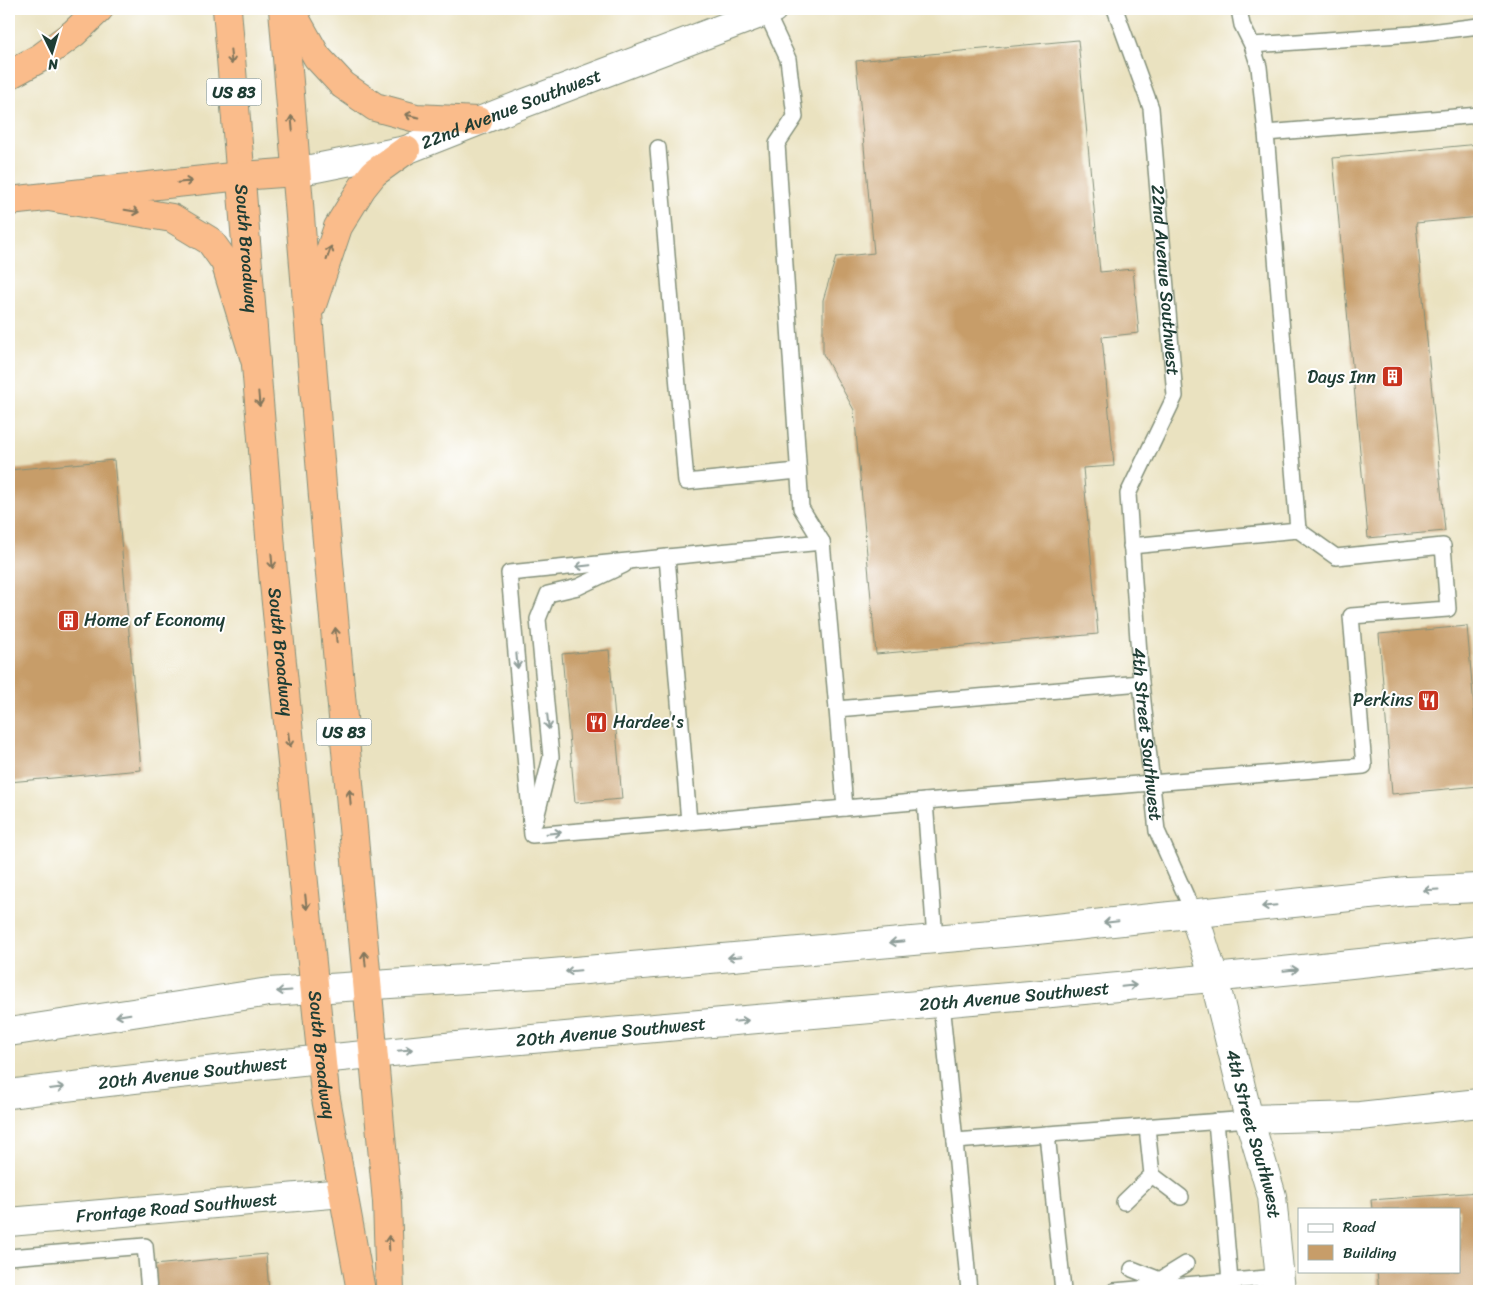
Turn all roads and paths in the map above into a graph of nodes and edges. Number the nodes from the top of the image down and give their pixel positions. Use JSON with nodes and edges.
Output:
{"nodes":[{"id":1,"x":99,"y":9,"type":"edge"},
{"id":2,"x":227,"y":9,"type":"edge"},
{"id":3,"x":283,"y":9,"type":"edge"},
{"id":4,"x":290,"y":9,"type":"edge"},
{"id":5,"x":1115,"y":9,"type":"edge"},
{"id":6,"x":1239,"y":9,"type":"edge"},
{"id":7,"x":769,"y":10,"type":"edge"},
{"id":8,"x":1479,"y":26,"type":"edge"},
{"id":9,"x":1252,"y":45,"type":"junction"},
{"id":10,"x":9,"y":75,"type":"edge"},
{"id":11,"x":1479,"y":115,"type":"edge"},
{"id":12,"x":478,"y":121,"type":"junction"},
{"id":13,"x":1266,"y":133,"type":"junction"},
{"id":14,"x":658,"y":148,"type":"dead end"},
{"id":15,"x":406,"y":150,"type":"junction"},
{"id":16,"x":296,"y":172,"type":"junction"},
{"id":17,"x":241,"y":176,"type":"junction"},
{"id":18,"x":49,"y":197,"type":"junction"},
{"id":19,"x":9,"y":201,"type":"edge"},
{"id":20,"x":308,"y":316,"type":"junction"},
{"id":21,"x":256,"y":363,"type":"junction"},
{"id":22,"x":798,"y":472,"type":"junction"},
{"id":23,"x":1298,"y":530,"type":"junction"},
{"id":24,"x":822,"y":542,"type":"junction"},
{"id":25,"x":1131,"y":546,"type":"junction"},
{"id":26,"x":667,"y":557,"type":"junction"},
{"id":27,"x":634,"y":560,"type":"junction"},
{"id":28,"x":1141,"y":683,"type":"junction"},
{"id":29,"x":837,"y":710,"type":"junction"},
{"id":30,"x":1151,"y":783,"type":"junction"},
{"id":31,"x":926,"y":801,"type":"junction"},
{"id":32,"x":845,"y":808,"type":"junction"},
{"id":33,"x":689,"y":822,"type":"junction"},
{"id":34,"x":532,"y":835,"type":"junction"},
{"id":35,"x":1479,"y":888,"type":"edge"},
{"id":36,"x":1194,"y":914,"type":"junction"},
{"id":37,"x":936,"y":939,"type":"junction"},
{"id":38,"x":1479,"y":950,"type":"edge"},
{"id":39,"x":1214,"y":978,"type":"junction"},
{"id":40,"x":368,"y":985,"type":"junction"},
{"id":41,"x":314,"y":989,"type":"junction"},
{"id":42,"x":941,"y":1003,"type":"junction"},
{"id":43,"x":9,"y":1032,"type":"edge"},
{"id":44,"x":374,"y":1053,"type":"junction"},
{"id":45,"x":321,"y":1058,"type":"junction"},
{"id":46,"x":9,"y":1094,"type":"edge"},
{"id":47,"x":1479,"y":1103,"type":"edge"},
{"id":48,"x":1249,"y":1119,"type":"junction"},
{"id":49,"x":1216,"y":1121,"type":"junction"},
{"id":50,"x":1147,"y":1127,"type":"junction"},
{"id":51,"x":1047,"y":1134,"type":"junction"},
{"id":52,"x":954,"y":1141,"type":"junction"},
{"id":53,"x":1152,"y":1175,"type":"junction"},
{"id":54,"x":343,"y":1193,"type":"junction"},
{"id":55,"x":1181,"y":1197,"type":"dead end"},
{"id":56,"x":1124,"y":1202,"type":"dead end"},
{"id":57,"x":9,"y":1222,"type":"edge"},
{"id":58,"x":9,"y":1257,"type":"edge"},
{"id":59,"x":1186,"y":1264,"type":"dead end"},
{"id":60,"x":1132,"y":1268,"type":"dead end"},
{"id":61,"x":1230,"y":1281,"type":"junction"},
{"id":62,"x":1160,"y":1283,"type":"junction"},
{"id":63,"x":1280,"y":1284,"type":"edge"},
{"id":64,"x":149,"y":1291,"type":"edge"},
{"id":65,"x":361,"y":1291,"type":"edge"},
{"id":66,"x":390,"y":1291,"type":"edge"},
{"id":67,"x":969,"y":1291,"type":"edge"},
{"id":68,"x":1063,"y":1291,"type":"edge"},
{"id":69,"x":1114,"y":1291,"type":"edge"}],
"edges":[{"from":1,"to":10,"type":"highway"},
{"from":2,"to":17,"type":"highway","name":"South Broadway","number":"US 83","one_way":true},
{"from":16,"to":3,"type":"highway","number":"US 83","one_way":true},
{"from":12,"to":4,"type":"highway","one_way":true},
{"from":5,"to":25,"type":"lane","name":"22nd Avenue Southwest"},
{"from":6,"to":9,"type":"lane"},
{"from":7,"to":12,"type":"street","name":"22nd Avenue Southwest"},
{"from":7,"to":22,"type":"lane"},
{"from":8,"to":9,"type":"lane"},
{"from":9,"to":13,"type":"lane"},
{"from":11,"to":13,"type":"lane"},
{"from":12,"to":15,"type":"street","name":"22nd Avenue Southwest"},
{"from":13,"to":23,"type":"lane"},
{"from":14,"to":22,"type":"lane"},
{"from":15,"to":16,"type":"street","name":"22nd Avenue Southwest"},
{"from":20,"to":15,"type":"highway","one_way":true},
{"from":16,"to":17,"type":"highway","name":"22nd Avenue Southwest"},
{"from":16,"to":20,"type":"highway","number":"US 83"},
{"from":18,"to":17,"type":"highway","name":"22nd Avenue Southwest","one_way":true},
{"from":17,"to":21,"type":"highway","name":"South Broadway","number":"US 83"},
{"from":18,"to":19,"type":"highway"},
{"from":18,"to":21,"type":"highway","one_way":true},
{"from":40,"to":20,"type":"highway","number":"US 83","one_way":true},
{"from":21,"to":41,"type":"highway","name":"South Broadway","number":"US 83","one_way":true},
{"from":22,"to":24,"type":"lane"},
{"from":23,"to":25,"type":"lane"},
{"from":23,"to":30,"type":"lane"},
{"from":24,"to":26,"type":"lane"},
{"from":24,"to":29,"type":"lane"},
{"from":25,"to":28,"type":"lane","name":"4th Street Southwest"},
{"from":26,"to":27,"type":"lane"},
{"from":26,"to":33,"type":"lane"},
{"from":27,"to":34,"type":"lane","one_way":true},
{"from":27,"to":34,"type":"lane","one_way":true},
{"from":28,"to":29,"type":"lane"},
{"from":28,"to":30,"type":"lane","name":"4th Street Southwest"},
{"from":29,"to":32,"type":"lane"},
{"from":30,"to":31,"type":"lane"},
{"from":30,"to":36,"type":"lane","name":"4th Street Southwest"},
{"from":31,"to":32,"type":"lane"},
{"from":31,"to":37,"type":"lane"},
{"from":32,"to":33,"type":"lane"},
{"from":34,"to":33,"type":"lane","one_way":true},
{"from":35,"to":36,"type":"street","one_way":true},
{"from":36,"to":37,"type":"street","one_way":true},
{"from":36,"to":39,"type":"street"},
{"from":37,"to":40,"type":"street","one_way":true},
{"from":39,"to":38,"type":"street","name":"20th Avenue Southwest","one_way":true},
{"from":42,"to":39,"type":"street","name":"20th Avenue Southwest","one_way":true},
{"from":39,"to":48,"type":"street","name":"4th Street Southwest"},
{"from":40,"to":41,"type":"street"},
{"from":40,"to":44,"type":"highway","number":"US 83"},
{"from":41,"to":43,"type":"street","one_way":true},
{"from":41,"to":45,"type":"highway","name":"South Broadway","number":"US 83"},
{"from":44,"to":42,"type":"street","name":"20th Avenue Southwest","one_way":true},
{"from":42,"to":52,"type":"lane"},
{"from":44,"to":45,"type":"street","name":"20th Avenue Southwest"},
{"from":66,"to":44,"type":"highway","number":"US 83","one_way":true},
{"from":46,"to":45,"type":"street","name":"20th Avenue Southwest","one_way":true},
{"from":45,"to":54,"type":"highway","name":"South Broadway","number":"US 83"},
{"from":47,"to":48,"type":"street"},
{"from":48,"to":49,"type":"lane"},
{"from":48,"to":63,"type":"street","name":"4th Street Southwest"},
{"from":49,"to":50,"type":"lane"},
{"from":49,"to":61,"type":"lane"},
{"from":50,"to":51,"type":"lane"},
{"from":50,"to":53,"type":"lane"},
{"from":51,"to":52,"type":"lane"},
{"from":51,"to":68,"type":"lane"},
{"from":52,"to":67,"type":"lane"},
{"from":53,"to":55,"type":"lane"},
{"from":53,"to":56,"type":"lane"},
{"from":54,"to":57,"type":"street","name":"Frontage Road Southwest"},
{"from":54,"to":65,"type":"highway","name":"South Broadway","number":"US 83"},
{"from":58,"to":64,"type":"lane"},
{"from":59,"to":62,"type":"lane"},
{"from":60,"to":62,"type":"lane"},
{"from":61,"to":62,"type":"lane"},
{"from":61,"to":63,"type":"lane"},
{"from":62,"to":69,"type":"lane"}]}
